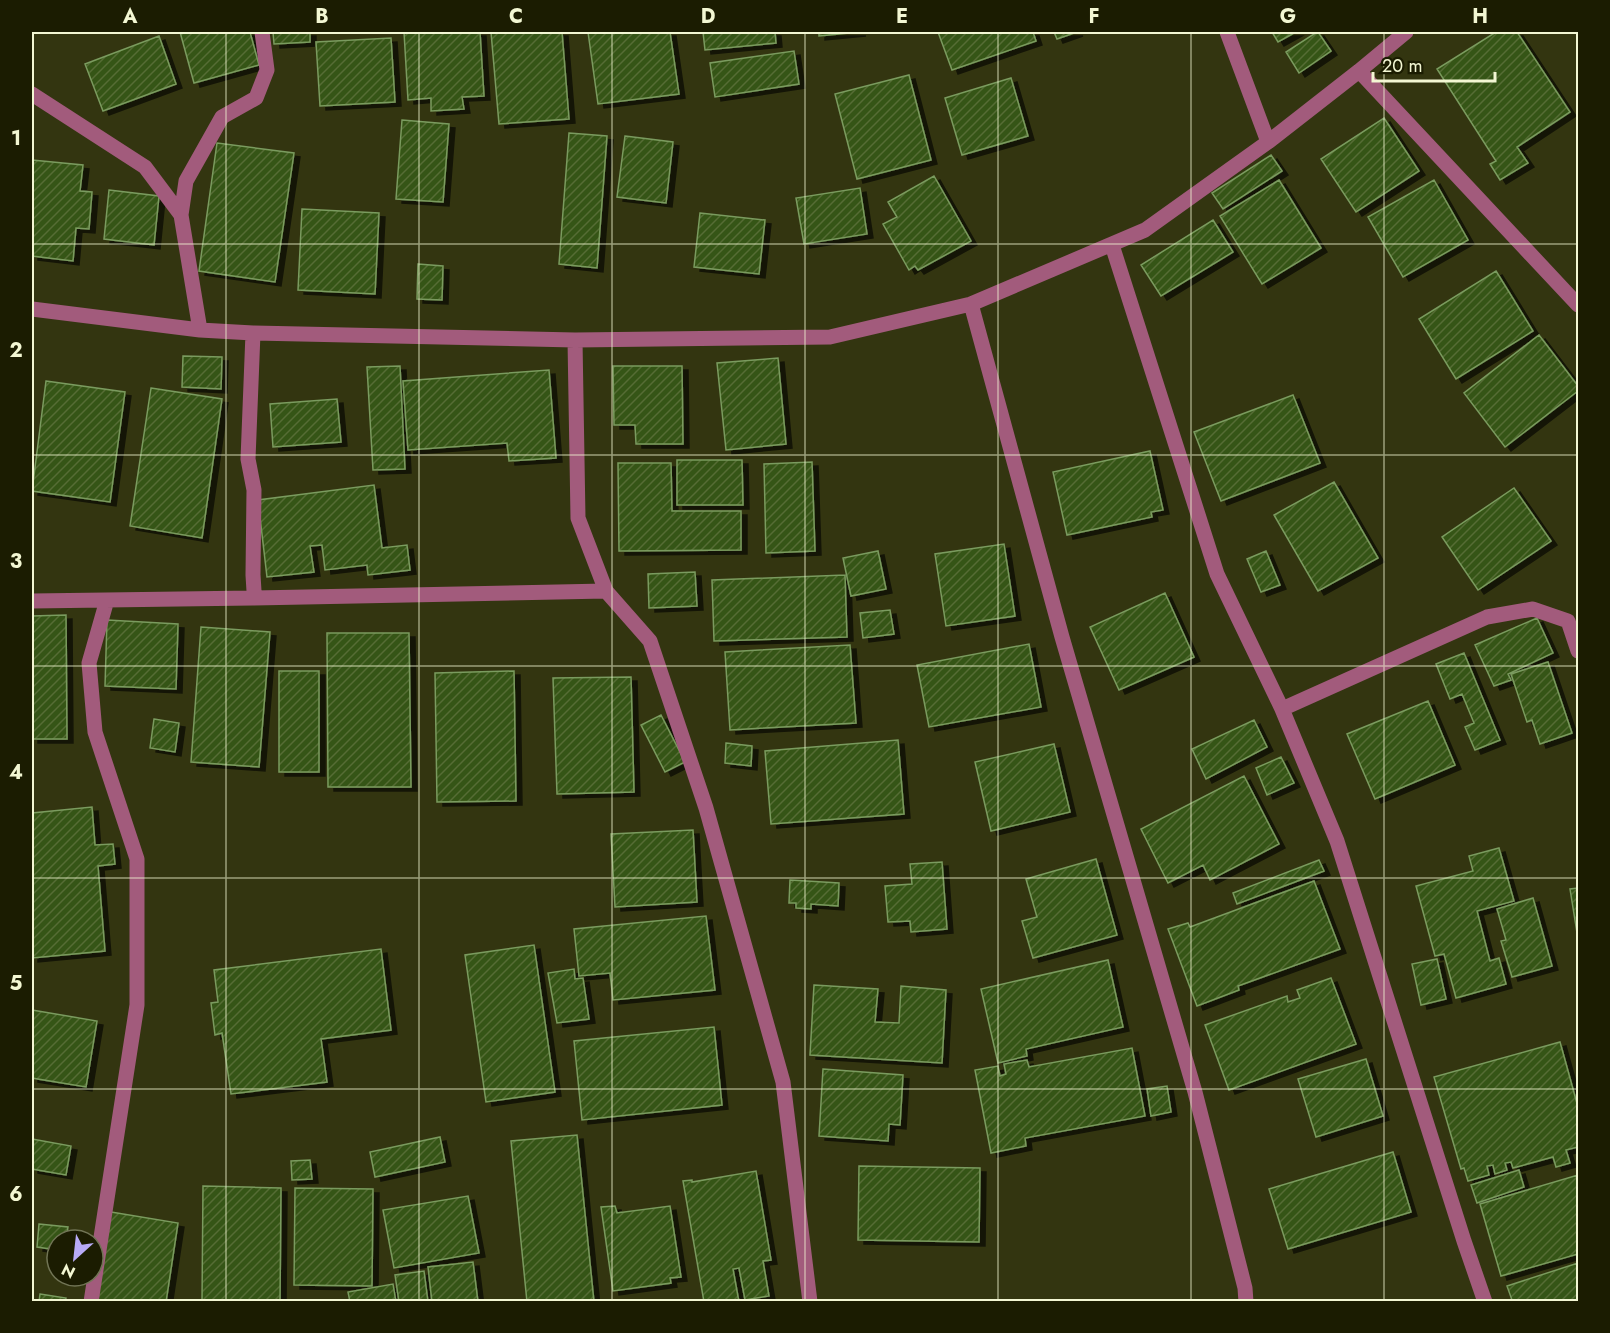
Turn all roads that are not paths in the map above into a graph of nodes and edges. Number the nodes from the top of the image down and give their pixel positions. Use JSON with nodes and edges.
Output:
{"nodes":[{"id":1,"x":262,"y":32,"type":"edge"},
{"id":2,"x":1227,"y":32,"type":"edge"},
{"id":3,"x":1406,"y":32,"type":"edge"},
{"id":4,"x":1359,"y":71,"type":"junction"},
{"id":5,"x":32,"y":94,"type":"edge"},
{"id":6,"x":1268,"y":142,"type":"junction"},
{"id":7,"x":181,"y":215,"type":"junction"},
{"id":8,"x":1112,"y":245,"type":"junction"},
{"id":9,"x":971,"y":304,"type":"junction"},
{"id":10,"x":1578,"y":304,"type":"edge"},
{"id":11,"x":32,"y":309,"type":"edge"},
{"id":12,"x":200,"y":330,"type":"junction"},
{"id":13,"x":253,"y":333,"type":"junction"},
{"id":14,"x":575,"y":340,"type":"junction"},
{"id":15,"x":606,"y":591,"type":"junction"},
{"id":16,"x":253,"y":598,"type":"junction"},
{"id":17,"x":107,"y":600,"type":"junction"},
{"id":18,"x":32,"y":601,"type":"edge"},
{"id":19,"x":1578,"y":651,"type":"edge"},
{"id":20,"x":1282,"y":709,"type":"junction"},
{"id":21,"x":91,"y":1302,"type":"edge"},
{"id":22,"x":810,"y":1302,"type":"edge"},
{"id":23,"x":1246,"y":1302,"type":"edge"},
{"id":24,"x":1485,"y":1302,"type":"edge"}],
"edges":[{"from":1,"to":7,"type":"street"},
{"from":2,"to":6,"type":"street"},
{"from":3,"to":4,"type":"street"},
{"from":4,"to":6,"type":"street"},
{"from":4,"to":10,"type":"street"},
{"from":5,"to":7,"type":"street"},
{"from":6,"to":8,"type":"street"},
{"from":7,"to":12,"type":"street"},
{"from":8,"to":9,"type":"street"},
{"from":8,"to":20,"type":"street"},
{"from":9,"to":14,"type":"street"},
{"from":9,"to":23,"type":"street"},
{"from":11,"to":12,"type":"street"},
{"from":12,"to":13,"type":"street"},
{"from":13,"to":14,"type":"street"},
{"from":13,"to":16,"type":"street"},
{"from":14,"to":15,"type":"street"},
{"from":15,"to":16,"type":"street"},
{"from":15,"to":22,"type":"street"},
{"from":16,"to":17,"type":"street"},
{"from":17,"to":18,"type":"street"},
{"from":17,"to":21,"type":"street"},
{"from":19,"to":20,"type":"street"},
{"from":20,"to":24,"type":"street"}]}
